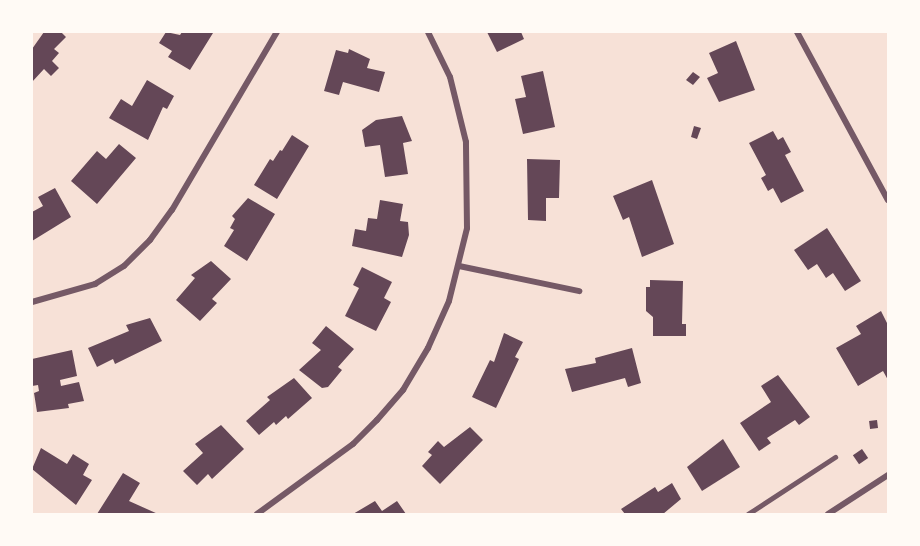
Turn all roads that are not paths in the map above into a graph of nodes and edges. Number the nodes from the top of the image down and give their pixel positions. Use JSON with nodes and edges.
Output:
{"nodes":[{"id":1,"x":277,"y":32,"type":"edge"},
{"id":2,"x":428,"y":32,"type":"edge"},
{"id":3,"x":797,"y":32,"type":"edge"},
{"id":4,"x":888,"y":200,"type":"edge"},
{"id":5,"x":459,"y":266,"type":"junction"},
{"id":6,"x":579,"y":291,"type":"dead end"},
{"id":7,"x":32,"y":303,"type":"edge"},
{"id":8,"x":835,"y":457,"type":"dead end"},
{"id":9,"x":888,"y":475,"type":"edge"},
{"id":10,"x":257,"y":514,"type":"edge"},
{"id":11,"x":748,"y":514,"type":"edge"},
{"id":12,"x":828,"y":514,"type":"edge"}],
"edges":[{"from":1,"to":7,"type":"street"},
{"from":2,"to":5,"type":"street"},
{"from":3,"to":4,"type":"street"},
{"from":5,"to":6,"type":"street"},
{"from":5,"to":10,"type":"street"},
{"from":8,"to":11,"type":"lane"},
{"from":9,"to":12,"type":"street"}]}
